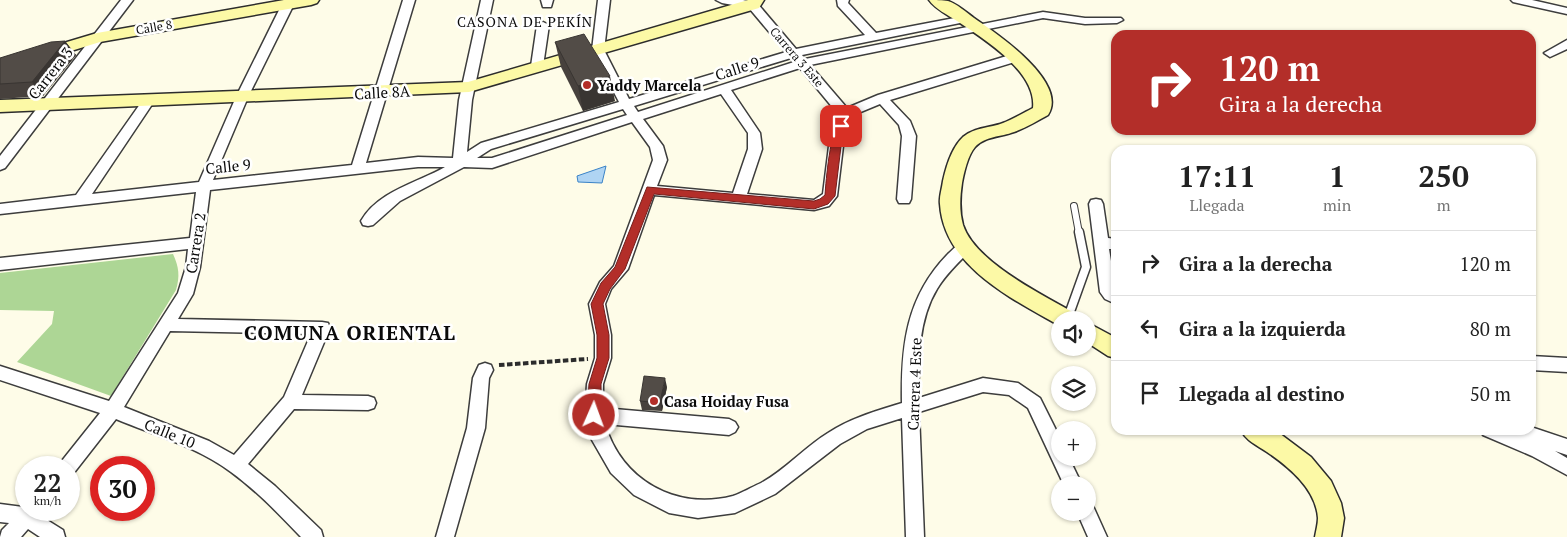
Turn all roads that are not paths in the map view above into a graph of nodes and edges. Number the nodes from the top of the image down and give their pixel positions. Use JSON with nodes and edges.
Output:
{"nodes":[{"id":1,"x":127,"y":0,"type":"edge"},
{"id":2,"x":311,"y":0,"type":"edge"},
{"id":3,"x":409,"y":0,"type":"edge"},
{"id":4,"x":488,"y":0,"type":"edge"},
{"id":5,"x":604,"y":0,"type":"edge"},
{"id":6,"x":722,"y":0,"type":"edge"},
{"id":7,"x":843,"y":0,"type":"edge"},
{"id":8,"x":937,"y":0,"type":"edge"},
{"id":9,"x":1517,"y":0,"type":"edge"},
{"id":10,"x":1557,"y":0,"type":"edge"},
{"id":11,"x":289,"y":2,"type":"edge"},
{"id":12,"x":754,"y":3,"type":"edge"},
{"id":13,"x":1567,"y":11,"type":"edge"},
{"id":14,"x":965,"y":19,"type":"junction"},
{"id":15,"x":1117,"y":20,"type":"dead end"},
{"id":16,"x":543,"y":25,"type":"dead end"},
{"id":17,"x":980,"y":29,"type":"junction"},
{"id":18,"x":873,"y":37,"type":"junction"},
{"id":19,"x":98,"y":38,"type":"junction"},
{"id":20,"x":1567,"y":44,"type":"edge"},
{"id":21,"x":598,"y":50,"type":"junction"},
{"id":22,"x":794,"y":53,"type":"junction"},
{"id":23,"x":1550,"y":53,"type":"dead end"},
{"id":24,"x":1014,"y":58,"type":"junction"},
{"id":25,"x":803,"y":64,"type":"junction"},
{"id":26,"x":537,"y":66,"type":"junction"},
{"id":27,"x":0,"y":68,"type":"edge"},
{"id":28,"x":469,"y":87,"type":"junction"},
{"id":29,"x":724,"y":89,"type":"junction"},
{"id":30,"x":382,"y":92,"type":"junction"},
{"id":31,"x":242,"y":97,"type":"junction"},
{"id":32,"x":882,"y":98,"type":"junction"},
{"id":33,"x":149,"y":100,"type":"junction"},
{"id":34,"x":47,"y":104,"type":"junction"},
{"id":35,"x":626,"y":104,"type":"junction"},
{"id":36,"x":0,"y":106,"type":"edge"},
{"id":37,"x":845,"y":114,"type":"junction"},
{"id":38,"x":635,"y":118,"type":"junction"},
{"id":39,"x":460,"y":162,"type":"junction"},
{"id":40,"x":0,"y":165,"type":"edge"},
{"id":41,"x":358,"y":168,"type":"junction"},
{"id":42,"x":204,"y":185,"type":"junction"},
{"id":43,"x":650,"y":190,"type":"junction"},
{"id":44,"x":81,"y":199,"type":"junction"},
{"id":45,"x":738,"y":199,"type":"junction"},
{"id":46,"x":904,"y":199,"type":"dead end"},
{"id":47,"x":1096,"y":204,"type":"dead end"},
{"id":48,"x":1074,"y":206,"type":"dead end"},
{"id":49,"x":0,"y":209,"type":"edge"},
{"id":50,"x":368,"y":221,"type":"dead end"},
{"id":51,"x":195,"y":243,"type":"junction"},
{"id":52,"x":1101,"y":243,"type":"junction"},
{"id":53,"x":1111,"y":244,"type":"edge"},
{"id":54,"x":965,"y":247,"type":"junction"},
{"id":55,"x":0,"y":264,"type":"edge"},
{"id":56,"x":1111,"y":296,"type":"edge"},
{"id":57,"x":1053,"y":311,"type":"edge"},
{"id":58,"x":1071,"y":311,"type":"edge"},
{"id":59,"x":166,"y":325,"type":"junction"},
{"id":60,"x":1096,"y":336,"type":"edge"},
{"id":61,"x":1111,"y":344,"type":"edge"},
{"id":62,"x":1536,"y":363,"type":"edge"},
{"id":63,"x":1567,"y":365,"type":"edge"},
{"id":64,"x":485,"y":370,"type":"road end"},
{"id":65,"x":0,"y":373,"type":"edge"},
{"id":66,"x":290,"y":402,"type":"junction"},
{"id":67,"x":368,"y":404,"type":"dead end"},
{"id":68,"x":911,"y":408,"type":"junction"},
{"id":69,"x":113,"y":410,"type":"junction"},
{"id":70,"x":594,"y":415,"type":"junction"},
{"id":71,"x":730,"y":427,"type":"dead end"},
{"id":72,"x":1262,"y":435,"type":"edge"},
{"id":73,"x":1501,"y":435,"type":"edge"},
{"id":74,"x":1533,"y":435,"type":"edge"},
{"id":75,"x":1051,"y":438,"type":"edge"},
{"id":76,"x":1567,"y":447,"type":"edge"},
{"id":77,"x":77,"y":456,"type":"edge"},
{"id":78,"x":236,"y":465,"type":"junction"},
{"id":79,"x":1567,"y":466,"type":"edge"},
{"id":80,"x":0,"y":513,"type":"edge"},
{"id":81,"x":15,"y":513,"type":"edge"},
{"id":82,"x":23,"y":521,"type":"edge"},
{"id":83,"x":39,"y":521,"type":"edge"},
{"id":84,"x":1090,"y":521,"type":"edge"},
{"id":85,"x":9,"y":537,"type":"edge"},
{"id":86,"x":56,"y":537,"type":"edge"},
{"id":87,"x":314,"y":537,"type":"edge"},
{"id":88,"x":445,"y":537,"type":"edge"},
{"id":89,"x":916,"y":537,"type":"edge"},
{"id":90,"x":1098,"y":537,"type":"edge"},
{"id":91,"x":1328,"y":537,"type":"edge"}],
"edges":[{"from":1,"to":19,"type":"street","name":"Carrera 3"},
{"from":2,"to":11,"type":"main road","name":"Calle 8"},
{"from":3,"to":30,"type":"street"},
{"from":4,"to":28,"type":"street"},
{"from":5,"to":21,"type":"street"},
{"from":6,"to":12,"type":"street"},
{"from":7,"to":18,"type":"street"},
{"from":8,"to":14,"type":"main road"},
{"from":9,"to":13,"type":"street"},
{"from":10,"to":13,"type":"street"},
{"from":11,"to":19,"type":"main road","name":"Calle 8"},
{"from":11,"to":31,"type":"street","name":"Carrera 2"},
{"from":12,"to":21,"type":"main road","name":"Calle 8A"},
{"from":12,"to":22,"type":"street","name":"Carrera 3 Este"},
{"from":14,"to":17,"type":"main road"},
{"from":14,"to":18,"type":"street","name":"Calle 9"},
{"from":15,"to":17,"type":"street","name":"Calle 9"},
{"from":16,"to":26,"type":"street"},
{"from":17,"to":24,"type":"main road"},
{"from":17,"to":25,"type":"street","name":"Calle 9"},
{"from":18,"to":22,"type":"street","name":"Calle 9"},
{"from":19,"to":27,"type":"main road","name":"Calle 8"},
{"from":19,"to":34,"type":"street","name":"Carrera 3"},
{"from":20,"to":23,"type":"street"},
{"from":21,"to":26,"type":"main road","name":"Calle 8A"},
{"from":21,"to":35,"type":"street"},
{"from":22,"to":25,"type":"street","name":"Carrera 3 Este"},
{"from":22,"to":35,"type":"street","name":"Calle 9"},
{"from":24,"to":32,"type":"street"},
{"from":24,"to":54,"type":"main road"},
{"from":25,"to":29,"type":"street","name":"Calle 9"},
{"from":25,"to":37,"type":"street","name":"Carrera 3 Este"},
{"from":26,"to":28,"type":"main road","name":"Calle 8A"},
{"from":28,"to":30,"type":"main road","name":"Calle 8A"},
{"from":28,"to":39,"type":"street"},
{"from":29,"to":38,"type":"street","name":"Calle 9"},
{"from":29,"to":45,"type":"street"},
{"from":30,"to":31,"type":"main road","name":"Calle 8A"},
{"from":30,"to":41,"type":"street"},
{"from":31,"to":33,"type":"main road","name":"Calle 8A"},
{"from":31,"to":42,"type":"street","name":"Carrera 2"},
{"from":32,"to":37,"type":"street"},
{"from":32,"to":46,"type":"street"},
{"from":33,"to":34,"type":"main road","name":"Calle 8A"},
{"from":33,"to":44,"type":"street"},
{"from":34,"to":36,"type":"main road","name":"Calle 8A"},
{"from":34,"to":40,"type":"street","name":"Carrera 3"},
{"from":35,"to":38,"type":"street"},
{"from":35,"to":39,"type":"street","name":"Calle 9"},
{"from":37,"to":45,"type":"street"},
{"from":38,"to":39,"type":"street","name":"Calle 9"},
{"from":38,"to":43,"type":"street"},
{"from":39,"to":41,"type":"street","name":"Calle 9"},
{"from":39,"to":50,"type":"street"},
{"from":41,"to":42,"type":"street","name":"Calle 9"},
{"from":42,"to":44,"type":"street","name":"Calle 9"},
{"from":42,"to":51,"type":"street","name":"Carrera 2"},
{"from":43,"to":45,"type":"street"},
{"from":43,"to":70,"type":"street"},
{"from":44,"to":49,"type":"street","name":"Calle 9"},
{"from":47,"to":52,"type":"street"},
{"from":48,"to":58,"type":"lane"},
{"from":51,"to":55,"type":"street"},
{"from":51,"to":59,"type":"street","name":"Carrera 2"},
{"from":52,"to":53,"type":"street"},
{"from":52,"to":56,"type":"street"},
{"from":54,"to":57,"type":"main road"},
{"from":54,"to":68,"type":"street","name":"Carrera 4 Este"},
{"from":59,"to":66,"type":"street"},
{"from":59,"to":69,"type":"street","name":"Carrera 2"},
{"from":60,"to":61,"type":"main road"},
{"from":62,"to":63,"type":"street"},
{"from":64,"to":88,"type":"street"},
{"from":65,"to":69,"type":"street","name":"Calle 10"},
{"from":66,"to":67,"type":"street"},
{"from":66,"to":78,"type":"street"},
{"from":68,"to":70,"type":"street"},
{"from":68,"to":75,"type":"street"},
{"from":68,"to":89,"type":"street","name":"Carrera 4 Este"},
{"from":69,"to":77,"type":"street","name":"Carrera 2"},
{"from":69,"to":78,"type":"street","name":"Calle 10"},
{"from":70,"to":71,"type":"street"},
{"from":72,"to":91,"type":"main road"},
{"from":73,"to":79,"type":"street"},
{"from":74,"to":76,"type":"street"},
{"from":78,"to":87,"type":"street","name":"Calle 10"},
{"from":80,"to":81,"type":"street"},
{"from":82,"to":85,"type":"street"},
{"from":83,"to":86,"type":"street"},
{"from":84,"to":90,"type":"street"}]}
